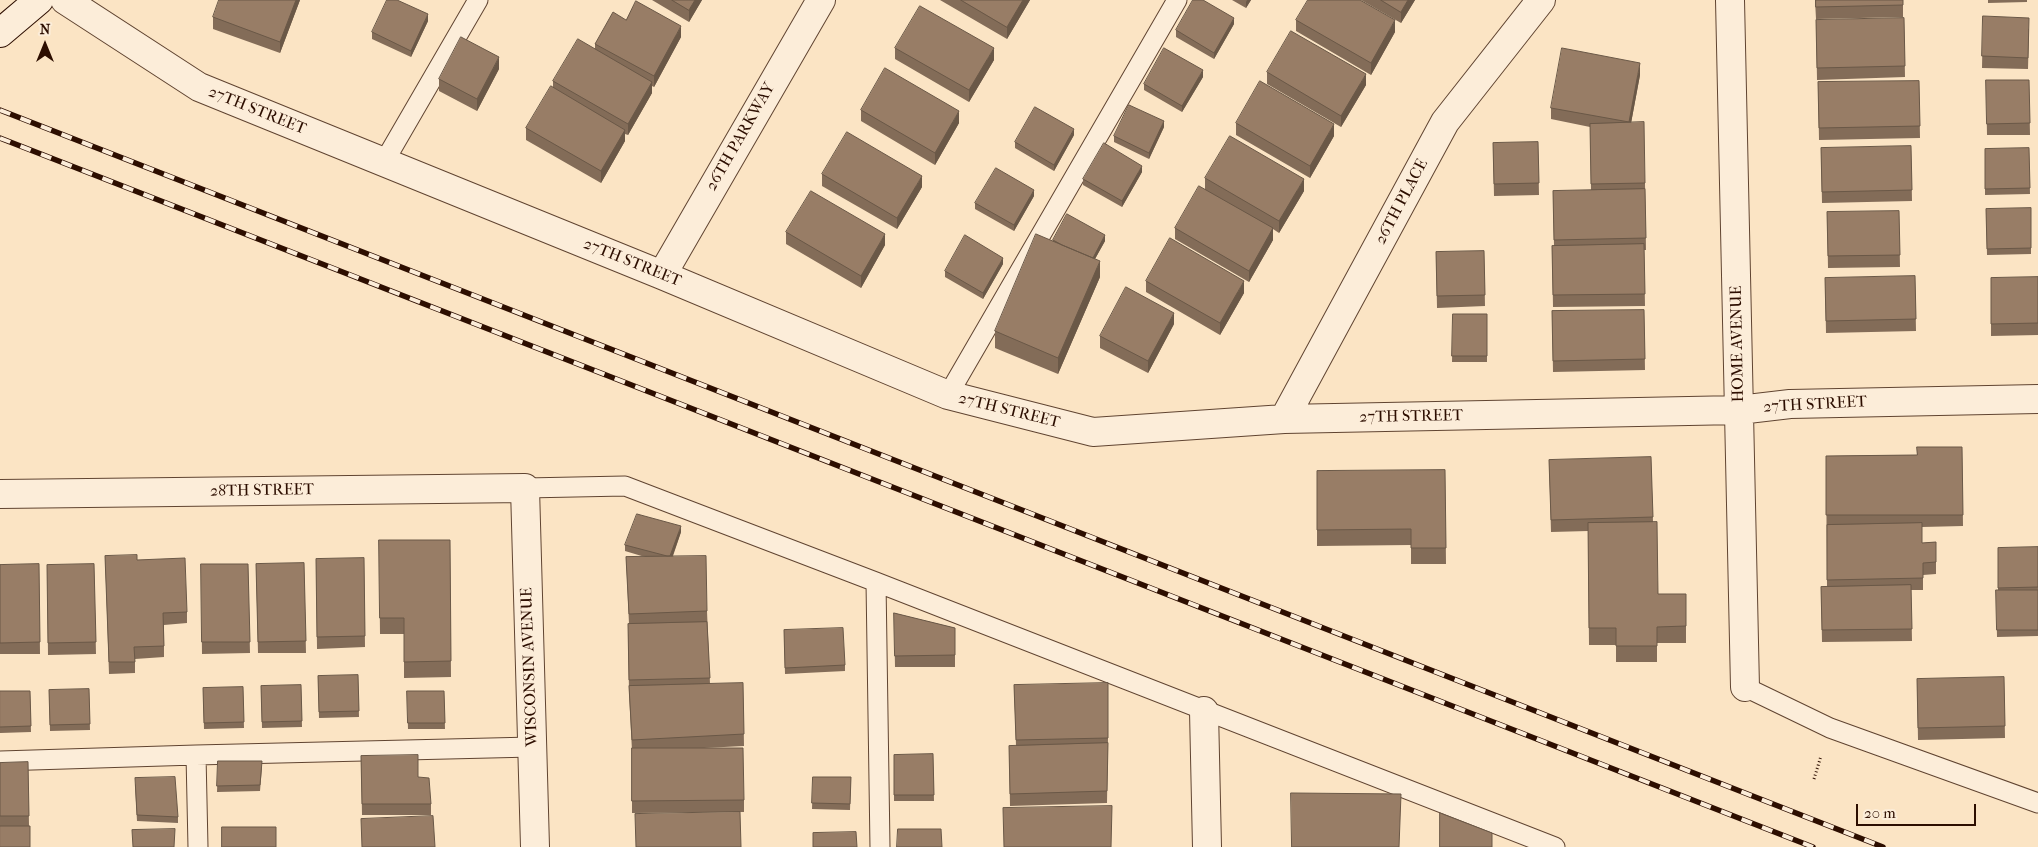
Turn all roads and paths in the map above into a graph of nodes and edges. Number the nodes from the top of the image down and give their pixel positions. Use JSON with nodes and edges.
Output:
{"nodes":[{"id":1,"x":39,"y":0,"type":"edge"},
{"id":2,"x":65,"y":0,"type":"edge"},
{"id":3,"x":478,"y":0,"type":"edge"},
{"id":4,"x":821,"y":0,"type":"edge"},
{"id":5,"x":1177,"y":0,"type":"edge"},
{"id":6,"x":1541,"y":0,"type":"edge"},
{"id":7,"x":1730,"y":0,"type":"edge"},
{"id":8,"x":0,"y":33,"type":"edge"},
{"id":9,"x":384,"y":162,"type":"junction"},
{"id":10,"x":662,"y":275,"type":"junction"},
{"id":11,"x":948,"y":395,"type":"junction"},
{"id":12,"x":2038,"y":399,"type":"edge"},
{"id":13,"x":1739,"y":410,"type":"junction"},
{"id":14,"x":1284,"y":419,"type":"junction"},
{"id":15,"x":525,"y":488,"type":"junction"},
{"id":16,"x":0,"y":494,"type":"edge"},
{"id":17,"x":876,"y":582,"type":"junction"},
{"id":18,"x":1745,"y":687,"type":"joint"},
{"id":19,"x":1204,"y":711,"type":"junction"},
{"id":20,"x":532,"y":747,"type":"junction"},
{"id":21,"x":196,"y":755,"type":"junction"},
{"id":22,"x":0,"y":761,"type":"edge"},
{"id":23,"x":2038,"y":803,"type":"edge"},
{"id":24,"x":1512,"y":839,"type":"edge"},
{"id":25,"x":198,"y":847,"type":"edge"},
{"id":26,"x":535,"y":847,"type":"edge"},
{"id":27,"x":880,"y":847,"type":"edge"},
{"id":28,"x":1207,"y":847,"type":"edge"},
{"id":29,"x":1555,"y":847,"type":"edge"}],
"edges":[{"from":1,"to":8,"type":"street"},
{"from":2,"to":9,"type":"street","name":"27TH STREET"},
{"from":3,"to":9,"type":"lane"},
{"from":4,"to":10,"type":"street","name":"26TH PARKWAY"},
{"from":5,"to":11,"type":"lane"},
{"from":6,"to":14,"type":"street","name":"26TH PLACE"},
{"from":7,"to":13,"type":"street","name":"HOME AVENUE"},
{"from":9,"to":10,"type":"street","name":"27TH STREET"},
{"from":10,"to":11,"type":"street","name":"27TH STREET"},
{"from":11,"to":14,"type":"street","name":"27TH STREET"},
{"from":12,"to":13,"type":"street","name":"27TH STREET"},
{"from":13,"to":14,"type":"street","name":"27TH STREET"},
{"from":13,"to":18,"type":"street","name":"HOME AVENUE"},
{"from":15,"to":16,"type":"street","name":"28TH STREET"},
{"from":15,"to":17,"type":"lane"},
{"from":15,"to":20,"type":"street","name":"WISCONSIN AVENUE"},
{"from":17,"to":19,"type":"lane"},
{"from":17,"to":27,"type":"lane"},
{"from":18,"to":23,"type":"lane"},
{"from":19,"to":24,"type":"lane"},
{"from":19,"to":28,"type":"street"},
{"from":20,"to":21,"type":"lane"},
{"from":20,"to":26,"type":"street","name":"WISCONSIN AVENUE"},
{"from":21,"to":22,"type":"lane"},
{"from":21,"to":25,"type":"lane"},
{"from":24,"to":29,"type":"lane"}]}
